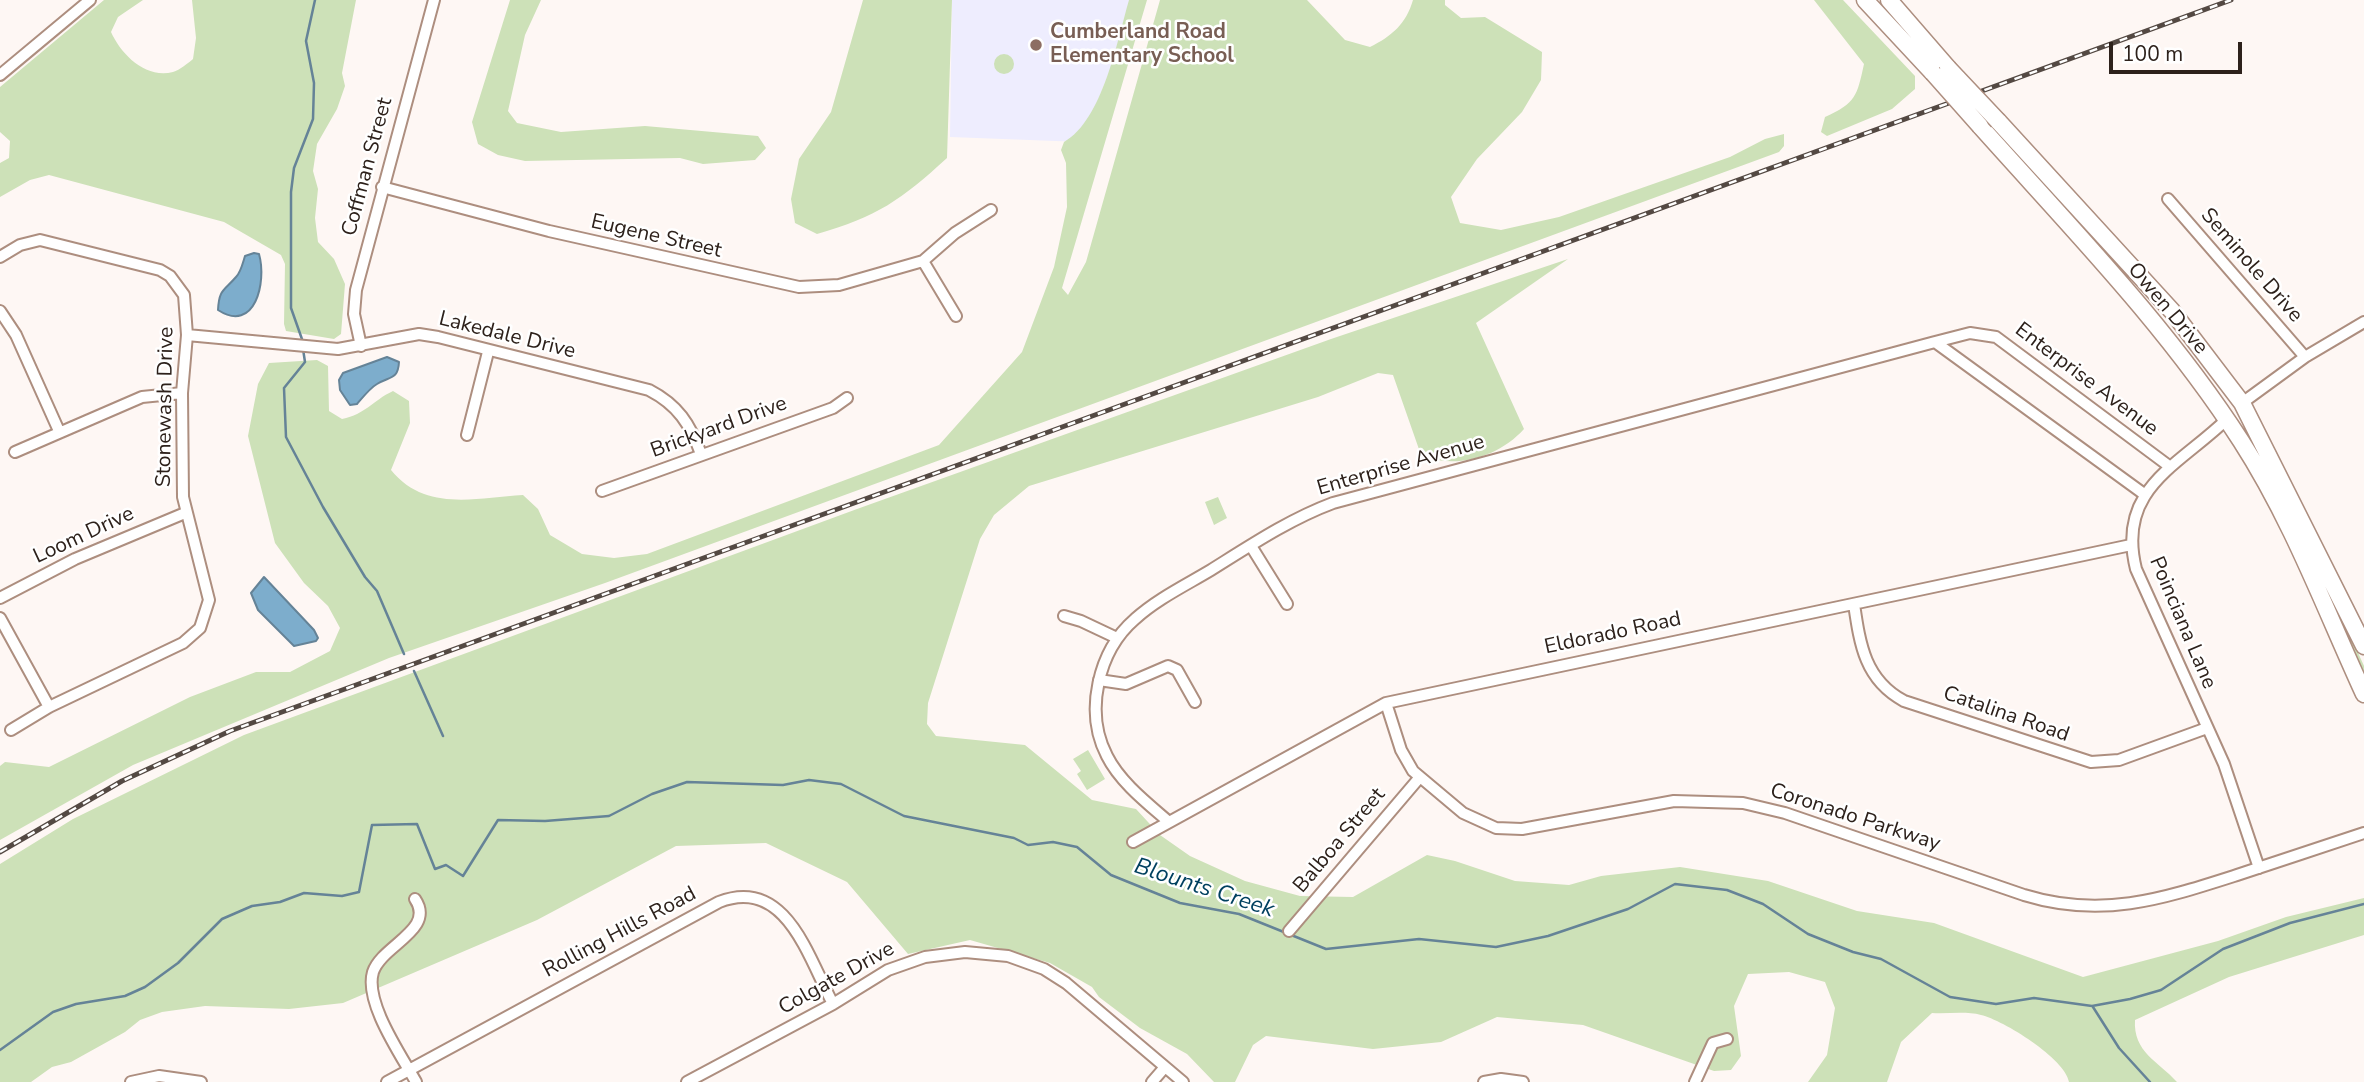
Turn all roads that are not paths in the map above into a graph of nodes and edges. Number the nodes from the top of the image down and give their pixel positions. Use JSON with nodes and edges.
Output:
{"nodes":[{"id":1,"x":90,"y":0,"type":"edge"},
{"id":2,"x":434,"y":0,"type":"edge"},
{"id":3,"x":1865,"y":0,"type":"edge"},
{"id":4,"x":1889,"y":0,"type":"edge"},
{"id":5,"x":1940,"y":71,"type":"junction"},
{"id":6,"x":0,"y":75,"type":"edge"},
{"id":7,"x":382,"y":187,"type":"junction"},
{"id":8,"x":2168,"y":200,"type":"dead end"},
{"id":9,"x":991,"y":210,"type":"dead end"},
{"id":10,"x":0,"y":257,"type":"edge"},
{"id":11,"x":923,"y":261,"type":"junction"},
{"id":12,"x":0,"y":311,"type":"edge"},
{"id":13,"x":956,"y":316,"type":"dead end"},
{"id":14,"x":2364,"y":322,"type":"edge"},
{"id":15,"x":2160,"y":329,"type":"junction"},
{"id":16,"x":187,"y":335,"type":"junction"},
{"id":17,"x":1934,"y":342,"type":"junction"},
{"id":18,"x":361,"y":346,"type":"junction"},
{"id":19,"x":488,"y":352,"type":"junction"},
{"id":20,"x":2305,"y":357,"type":"junction"},
{"id":21,"x":182,"y":393,"type":"junction"},
{"id":22,"x":847,"y":398,"type":"dead end"},
{"id":23,"x":2242,"y":403,"type":"junction"},
{"id":24,"x":2226,"y":420,"type":"junction"},
{"id":25,"x":59,"y":431,"type":"junction"},
{"id":26,"x":467,"y":435,"type":"dead end"},
{"id":27,"x":15,"y":452,"type":"dead end"},
{"id":28,"x":701,"y":454,"type":"junction"},
{"id":29,"x":2169,"y":466,"type":"junction"},
{"id":30,"x":602,"y":491,"type":"dead end"},
{"id":31,"x":2144,"y":494,"type":"junction"},
{"id":32,"x":2291,"y":499,"type":"junction"},
{"id":33,"x":185,"y":513,"type":"junction"},
{"id":34,"x":2131,"y":545,"type":"junction"},
{"id":35,"x":1251,"y":546,"type":"junction"},
{"id":36,"x":0,"y":598,"type":"edge"},
{"id":37,"x":1287,"y":604,"type":"dead end"},
{"id":38,"x":1854,"y":604,"type":"junction"},
{"id":39,"x":1064,"y":616,"type":"dead end"},
{"id":40,"x":0,"y":618,"type":"edge"},
{"id":41,"x":1117,"y":638,"type":"junction"},
{"id":42,"x":2364,"y":646,"type":"edge"},
{"id":43,"x":1099,"y":680,"type":"junction"},
{"id":44,"x":2364,"y":694,"type":"edge"},
{"id":45,"x":1195,"y":702,"type":"dead end"},
{"id":46,"x":1387,"y":703,"type":"junction"},
{"id":47,"x":49,"y":707,"type":"junction"},
{"id":48,"x":2207,"y":728,"type":"junction"},
{"id":49,"x":11,"y":730,"type":"dead end"},
{"id":50,"x":1420,"y":777,"type":"junction"},
{"id":51,"x":1169,"y":822,"type":"junction"},
{"id":52,"x":2364,"y":833,"type":"edge"},
{"id":53,"x":1133,"y":842,"type":"dead end"},
{"id":54,"x":2259,"y":868,"type":"junction"},
{"id":55,"x":415,"y":899,"type":"dead end"},
{"id":56,"x":1290,"y":930,"type":"dead end"},
{"id":57,"x":833,"y":1004,"type":"junction"},
{"id":58,"x":1727,"y":1039,"type":"dead end"},
{"id":59,"x":1165,"y":1067,"type":"junction"},
{"id":60,"x":410,"y":1070,"type":"junction"},
{"id":61,"x":131,"y":1082,"type":"edge"},
{"id":62,"x":201,"y":1082,"type":"edge"},
{"id":63,"x":387,"y":1082,"type":"edge"},
{"id":64,"x":416,"y":1082,"type":"edge"},
{"id":65,"x":687,"y":1082,"type":"edge"},
{"id":66,"x":1152,"y":1082,"type":"edge"},
{"id":67,"x":1183,"y":1082,"type":"edge"},
{"id":68,"x":1484,"y":1082,"type":"edge"},
{"id":69,"x":1523,"y":1082,"type":"edge"},
{"id":70,"x":1695,"y":1082,"type":"edge"}],
"edges":[{"from":1,"to":6,"type":"street"},
{"from":2,"to":7,"type":"street","name":"Coffman Street"},
{"from":3,"to":5,"type":"highway","name":"Owen Drive"},
{"from":4,"to":5,"type":"highway","name":"Owen Drive"},
{"from":5,"to":15,"type":"highway","name":"Owen Drive","bridge":true},
{"from":5,"to":23,"type":"highway","name":"Owen Drive","bridge":true},
{"from":7,"to":11,"type":"street","name":"Eugene Street"},
{"from":7,"to":18,"type":"street","name":"Coffman Street"},
{"from":8,"to":20,"type":"street","name":"Seminole Drive"},
{"from":9,"to":11,"type":"street"},
{"from":10,"to":16,"type":"street","name":"Stonewash Drive"},
{"from":11,"to":13,"type":"street"},
{"from":12,"to":25,"type":"street"},
{"from":14,"to":20,"type":"street"},
{"from":15,"to":23,"type":"highway"},
{"from":15,"to":24,"type":"highway","name":"Owen Drive"},
{"from":16,"to":18,"type":"street","name":"Lakedale Drive"},
{"from":16,"to":21,"type":"street","name":"Stonewash Drive"},
{"from":17,"to":29,"type":"street","name":"Enterprise Avenue"},
{"from":17,"to":31,"type":"street"},
{"from":17,"to":35,"type":"street","name":"Enterprise Avenue"},
{"from":18,"to":19,"type":"street","name":"Lakedale Drive"},
{"from":19,"to":26,"type":"street"},
{"from":19,"to":28,"type":"street","name":"Lakedale Drive"},
{"from":20,"to":23,"type":"street"},
{"from":21,"to":25,"type":"street"},
{"from":21,"to":33,"type":"street","name":"Stonewash Drive"},
{"from":22,"to":28,"type":"street","name":"Brickyard Drive"},
{"from":23,"to":32,"type":"highway","name":"Owen Drive"},
{"from":24,"to":29,"type":"street","name":"Poinciana Lane"},
{"from":24,"to":32,"type":"highway"},
{"from":24,"to":44,"type":"highway","name":"Owen Drive"},
{"from":25,"to":27,"type":"street"},
{"from":28,"to":30,"type":"street","name":"Brickyard Drive"},
{"from":29,"to":31,"type":"street","name":"Poinciana Lane"},
{"from":31,"to":34,"type":"street","name":"Poinciana Lane"},
{"from":32,"to":42,"type":"highway","name":"Owen Drive"},
{"from":33,"to":36,"type":"street","name":"Loom Drive"},
{"from":33,"to":47,"type":"street","name":"Stonewash Drive"},
{"from":34,"to":38,"type":"street","name":"Eldorado Road"},
{"from":34,"to":48,"type":"street","name":"Poinciana Lane"},
{"from":35,"to":37,"type":"street"},
{"from":35,"to":41,"type":"street","name":"Enterprise Avenue"},
{"from":38,"to":46,"type":"street","name":"Eldorado Road"},
{"from":38,"to":48,"type":"street","name":"Catalina Road"},
{"from":39,"to":41,"type":"street"},
{"from":40,"to":47,"type":"street"},
{"from":41,"to":43,"type":"street","name":"Enterprise Avenue"},
{"from":43,"to":45,"type":"street"},
{"from":43,"to":51,"type":"street","name":"Enterprise Avenue"},
{"from":46,"to":50,"type":"street","name":"Coronado Parkway"},
{"from":46,"to":51,"type":"street","name":"Eldorado Road"},
{"from":47,"to":49,"type":"street","name":"Stonewash Drive"},
{"from":48,"to":54,"type":"street","name":"Poinciana Lane"},
{"from":50,"to":54,"type":"street","name":"Coronado Parkway"},
{"from":50,"to":56,"type":"street","name":"Balboa Street"},
{"from":51,"to":53,"type":"street","name":"Eldorado Road"},
{"from":52,"to":54,"type":"street","name":"Coronado Parkway"},
{"from":55,"to":60,"type":"street"},
{"from":57,"to":59,"type":"street","name":"Colgate Drive"},
{"from":57,"to":60,"type":"street","name":"Rolling Hills Road"},
{"from":57,"to":65,"type":"street","name":"Colgate Drive"},
{"from":58,"to":70,"type":"street"},
{"from":59,"to":66,"type":"street"},
{"from":59,"to":67,"type":"street","name":"Colgate Drive"},
{"from":60,"to":63,"type":"street","name":"Rolling Hills Road"},
{"from":60,"to":64,"type":"street"},
{"from":61,"to":62,"type":"street"},
{"from":68,"to":69,"type":"street"}]}
